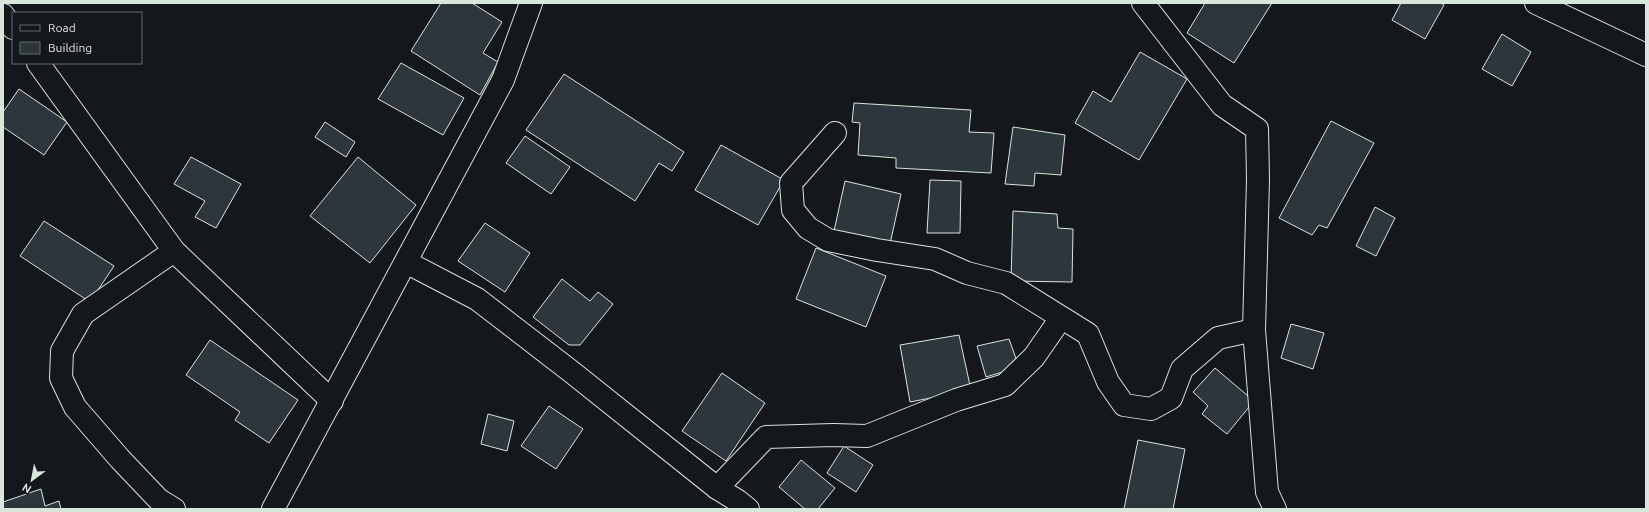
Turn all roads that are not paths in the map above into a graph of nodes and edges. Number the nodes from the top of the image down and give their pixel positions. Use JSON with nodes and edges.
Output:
{"nodes":[{"id":1,"x":530,"y":3,"type":"edge"},
{"id":2,"x":1143,"y":3,"type":"edge"},
{"id":3,"x":1536,"y":3,"type":"edge"},
{"id":4,"x":3,"y":15,"type":"edge"},
{"id":5,"x":12,"y":27,"type":"edge"},
{"id":6,"x":1646,"y":55,"type":"edge"},
{"id":7,"x":39,"y":64,"type":"edge"},
{"id":8,"x":835,"y":133,"type":"dead end"},
{"id":9,"x":174,"y":251,"type":"junction"},
{"id":10,"x":406,"y":262,"type":"junction"},
{"id":11,"x":1061,"y":318,"type":"junction"},
{"id":12,"x":1254,"y":330,"type":"junction"},
{"id":13,"x":332,"y":401,"type":"junction"},
{"id":14,"x":717,"y":488,"type":"junction"},
{"id":15,"x":174,"y":509,"type":"edge"},
{"id":16,"x":273,"y":509,"type":"edge"},
{"id":17,"x":748,"y":509,"type":"edge"},
{"id":18,"x":1275,"y":509,"type":"edge"}],
"edges":[{"from":1,"to":10,"type":"street"},
{"from":2,"to":12,"type":"street"},
{"from":3,"to":6,"type":"street"},
{"from":4,"to":5,"type":"street"},
{"from":7,"to":9,"type":"street"},
{"from":8,"to":11,"type":"street"},
{"from":9,"to":13,"type":"street"},
{"from":9,"to":15,"type":"street"},
{"from":10,"to":13,"type":"street"},
{"from":10,"to":14,"type":"street"},
{"from":11,"to":12,"type":"street"},
{"from":11,"to":14,"type":"street"},
{"from":12,"to":18,"type":"street"},
{"from":13,"to":16,"type":"street"},
{"from":14,"to":17,"type":"street"}]}
